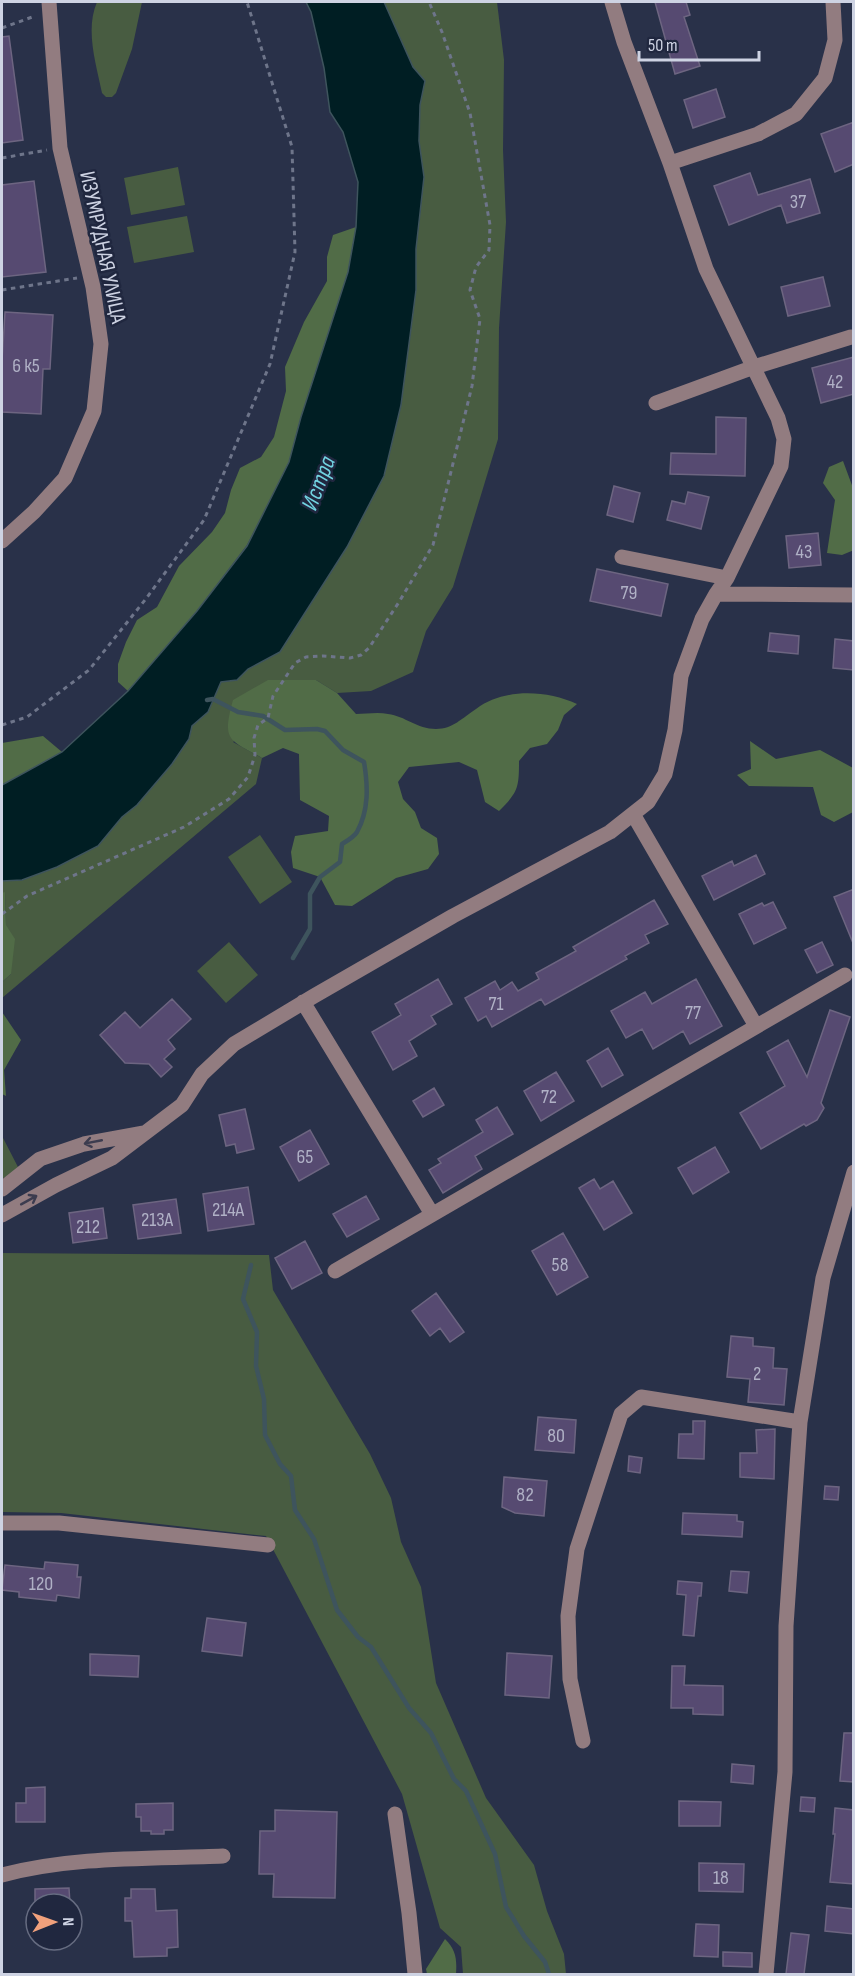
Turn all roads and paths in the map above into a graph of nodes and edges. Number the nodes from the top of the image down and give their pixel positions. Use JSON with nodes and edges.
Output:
{"nodes":[{"id":1,"x":248,"y":2,"type":"edge"},
{"id":2,"x":429,"y":2,"type":"edge"},
{"id":3,"x":612,"y":2,"type":"edge"},
{"id":4,"x":833,"y":2,"type":"edge"},
{"id":5,"x":50,"y":6,"type":"edge"},
{"id":6,"x":2,"y":28,"type":"edge"},
{"id":7,"x":60,"y":148,"type":"junction"},
{"id":8,"x":2,"y":158,"type":"edge"},
{"id":9,"x":670,"y":163,"type":"junction"},
{"id":10,"x":91,"y":276,"type":"junction"},
{"id":11,"x":2,"y":290,"type":"edge"},
{"id":12,"x":851,"y":337,"type":"dead end"},
{"id":13,"x":754,"y":367,"type":"junction"},
{"id":14,"x":656,"y":403,"type":"dead end"},
{"id":15,"x":2,"y":541,"type":"edge"},
{"id":16,"x":622,"y":557,"type":"dead end"},
{"id":17,"x":727,"y":578,"type":"junction"},
{"id":18,"x":716,"y":594,"type":"junction"},
{"id":19,"x":854,"y":595,"type":"edge"},
{"id":20,"x":2,"y":725,"type":"edge"},
{"id":21,"x":633,"y":814,"type":"junction"},
{"id":22,"x":2,"y":914,"type":"edge"},
{"id":23,"x":845,"y":975,"type":"dead end"},
{"id":24,"x":303,"y":1002,"type":"junction"},
{"id":25,"x":756,"y":1026,"type":"junction"},
{"id":26,"x":147,"y":1132,"type":"junction"},
{"id":27,"x":854,"y":1172,"type":"edge"},
{"id":28,"x":2,"y":1189,"type":"edge"},
{"id":29,"x":2,"y":1215,"type":"edge"},
{"id":30,"x":432,"y":1215,"type":"junction"},
{"id":31,"x":335,"y":1271,"type":"dead end"},
{"id":32,"x":800,"y":1422,"type":"junction"},
{"id":33,"x":2,"y":1523,"type":"edge"},
{"id":34,"x":268,"y":1545,"type":"dead end"},
{"id":35,"x":583,"y":1741,"type":"dead end"},
{"id":36,"x":395,"y":1814,"type":"dead end"},
{"id":37,"x":223,"y":1856,"type":"dead end"},
{"id":38,"x":2,"y":1875,"type":"edge"},
{"id":39,"x":415,"y":1974,"type":"edge"},
{"id":40,"x":766,"y":1974,"type":"edge"}],
"edges":[{"from":1,"to":20,"type":"path"},
{"from":2,"to":22,"type":"path"},
{"from":3,"to":9,"type":"street"},
{"from":4,"to":9,"type":"street"},
{"from":5,"to":6,"type":"path"},
{"from":5,"to":7,"type":"street","name":"ИЗУМРУДНАЯ УЛИЦА"},
{"from":7,"to":8,"type":"path"},
{"from":7,"to":10,"type":"street","name":"ИЗУМРУДНАЯ УЛИЦА"},
{"from":9,"to":13,"type":"street"},
{"from":10,"to":11,"type":"path"},
{"from":10,"to":15,"type":"street","name":"ИЗУМРУДНАЯ УЛИЦА"},
{"from":12,"to":13,"type":"street"},
{"from":13,"to":14,"type":"street"},
{"from":13,"to":17,"type":"street"},
{"from":16,"to":17,"type":"street"},
{"from":17,"to":18,"type":"street"},
{"from":18,"to":19,"type":"street"},
{"from":18,"to":21,"type":"street"},
{"from":21,"to":24,"type":"street"},
{"from":21,"to":25,"type":"street"},
{"from":23,"to":25,"type":"street"},
{"from":24,"to":26,"type":"street"},
{"from":24,"to":30,"type":"street"},
{"from":25,"to":30,"type":"street"},
{"from":26,"to":28,"type":"street","one_way":true},
{"from":29,"to":26,"type":"street","one_way":true},
{"from":27,"to":32,"type":"street"},
{"from":30,"to":31,"type":"street"},
{"from":32,"to":35,"type":"street"},
{"from":32,"to":40,"type":"street"},
{"from":33,"to":34,"type":"street"},
{"from":36,"to":39,"type":"street"},
{"from":37,"to":38,"type":"street"}]}
